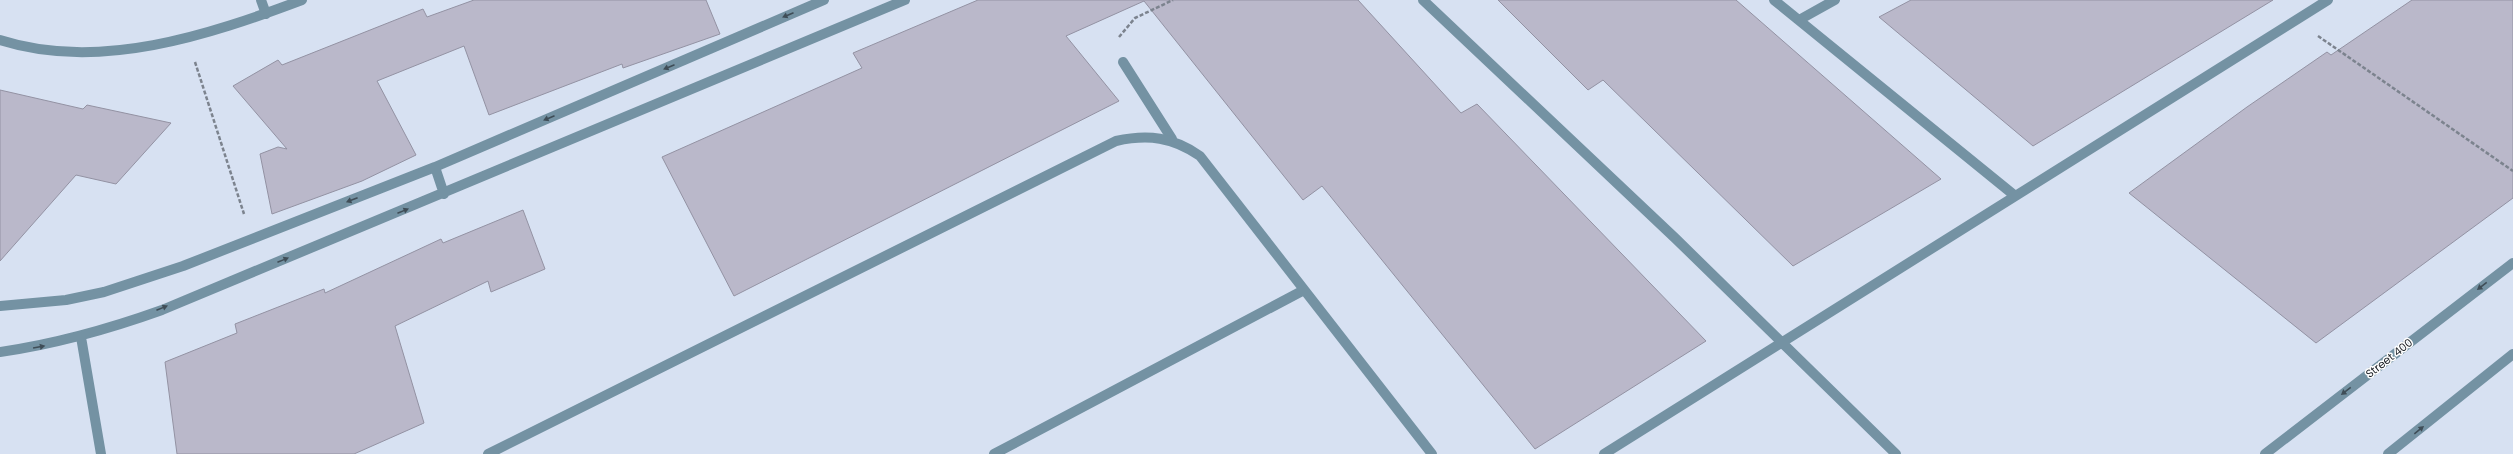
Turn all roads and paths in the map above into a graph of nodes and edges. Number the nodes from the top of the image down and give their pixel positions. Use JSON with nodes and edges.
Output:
{"nodes":[{"id":1,"x":262,"y":0,"type":"edge"},
{"id":2,"x":302,"y":0,"type":"edge"},
{"id":3,"x":824,"y":0,"type":"edge"},
{"id":4,"x":905,"y":0,"type":"edge"},
{"id":5,"x":1173,"y":0,"type":"edge"},
{"id":6,"x":1424,"y":0,"type":"edge"},
{"id":7,"x":1774,"y":0,"type":"edge"},
{"id":8,"x":1835,"y":0,"type":"edge"},
{"id":9,"x":2328,"y":0,"type":"edge"},
{"id":10,"x":813,"y":2,"type":"edge"},
{"id":11,"x":266,"y":14,"type":"junction"},
{"id":12,"x":1799,"y":20,"type":"junction"},
{"id":13,"x":2295,"y":20,"type":"junction"},
{"id":14,"x":187,"y":39,"type":"junction"},
{"id":15,"x":0,"y":40,"type":"edge"},
{"id":16,"x":1123,"y":62,"type":"joint"},
{"id":17,"x":1172,"y":139,"type":"junction"},
{"id":18,"x":434,"y":167,"type":"junction"},
{"id":19,"x":2513,"y":171,"type":"edge"},
{"id":20,"x":444,"y":194,"type":"junction"},
{"id":21,"x":2014,"y":195,"type":"junction"},
{"id":22,"x":252,"y":239,"type":"junction"},
{"id":23,"x":2513,"y":263,"type":"edge"},
{"id":24,"x":1304,"y":290,"type":"junction"},
{"id":25,"x":0,"y":306,"type":"edge"},
{"id":26,"x":81,"y":337,"type":"junction"},
{"id":27,"x":1781,"y":340,"type":"junction"},
{"id":28,"x":0,"y":352,"type":"edge"},
{"id":29,"x":2513,"y":354,"type":"edge"},
{"id":30,"x":492,"y":453,"type":"edge"},
{"id":31,"x":101,"y":454,"type":"edge"},
{"id":32,"x":994,"y":454,"type":"edge"},
{"id":33,"x":1432,"y":454,"type":"edge"},
{"id":34,"x":1604,"y":454,"type":"edge"},
{"id":35,"x":1896,"y":454,"type":"edge"},
{"id":36,"x":2265,"y":454,"type":"edge"},
{"id":37,"x":2388,"y":454,"type":"edge"}],
"edges":[{"from":1,"to":11,"type":"street"},
{"from":2,"to":11,"type":"street"},
{"from":3,"to":10,"type":"street"},
{"from":4,"to":20,"type":"street"},
{"from":5,"to":16,"type":"path"},
{"from":6,"to":27,"type":"street"},
{"from":7,"to":12,"type":"street"},
{"from":8,"to":12,"type":"street"},
{"from":9,"to":13,"type":"street"},
{"from":10,"to":18,"type":"street","one_way":true},
{"from":11,"to":14,"type":"street"},
{"from":12,"to":21,"type":"street"},
{"from":13,"to":19,"type":"path"},
{"from":13,"to":21,"type":"street"},
{"from":14,"to":15,"type":"street"},
{"from":14,"to":22,"type":"path"},
{"from":16,"to":17,"type":"street"},
{"from":17,"to":24,"type":"street"},
{"from":17,"to":30,"type":"street"},
{"from":18,"to":20,"type":"street"},
{"from":18,"to":22,"type":"street","one_way":true},
{"from":26,"to":20,"type":"street","one_way":true},
{"from":21,"to":27,"type":"street"},
{"from":22,"to":25,"type":"street"},
{"from":23,"to":36,"type":"street","name":"Street 400","one_way":true},
{"from":24,"to":32,"type":"street"},
{"from":24,"to":33,"type":"street"},
{"from":28,"to":26,"type":"street","one_way":true},
{"from":26,"to":31,"type":"street"},
{"from":27,"to":34,"type":"street"},
{"from":27,"to":35,"type":"street"},
{"from":37,"to":29,"type":"street","one_way":true}]}
